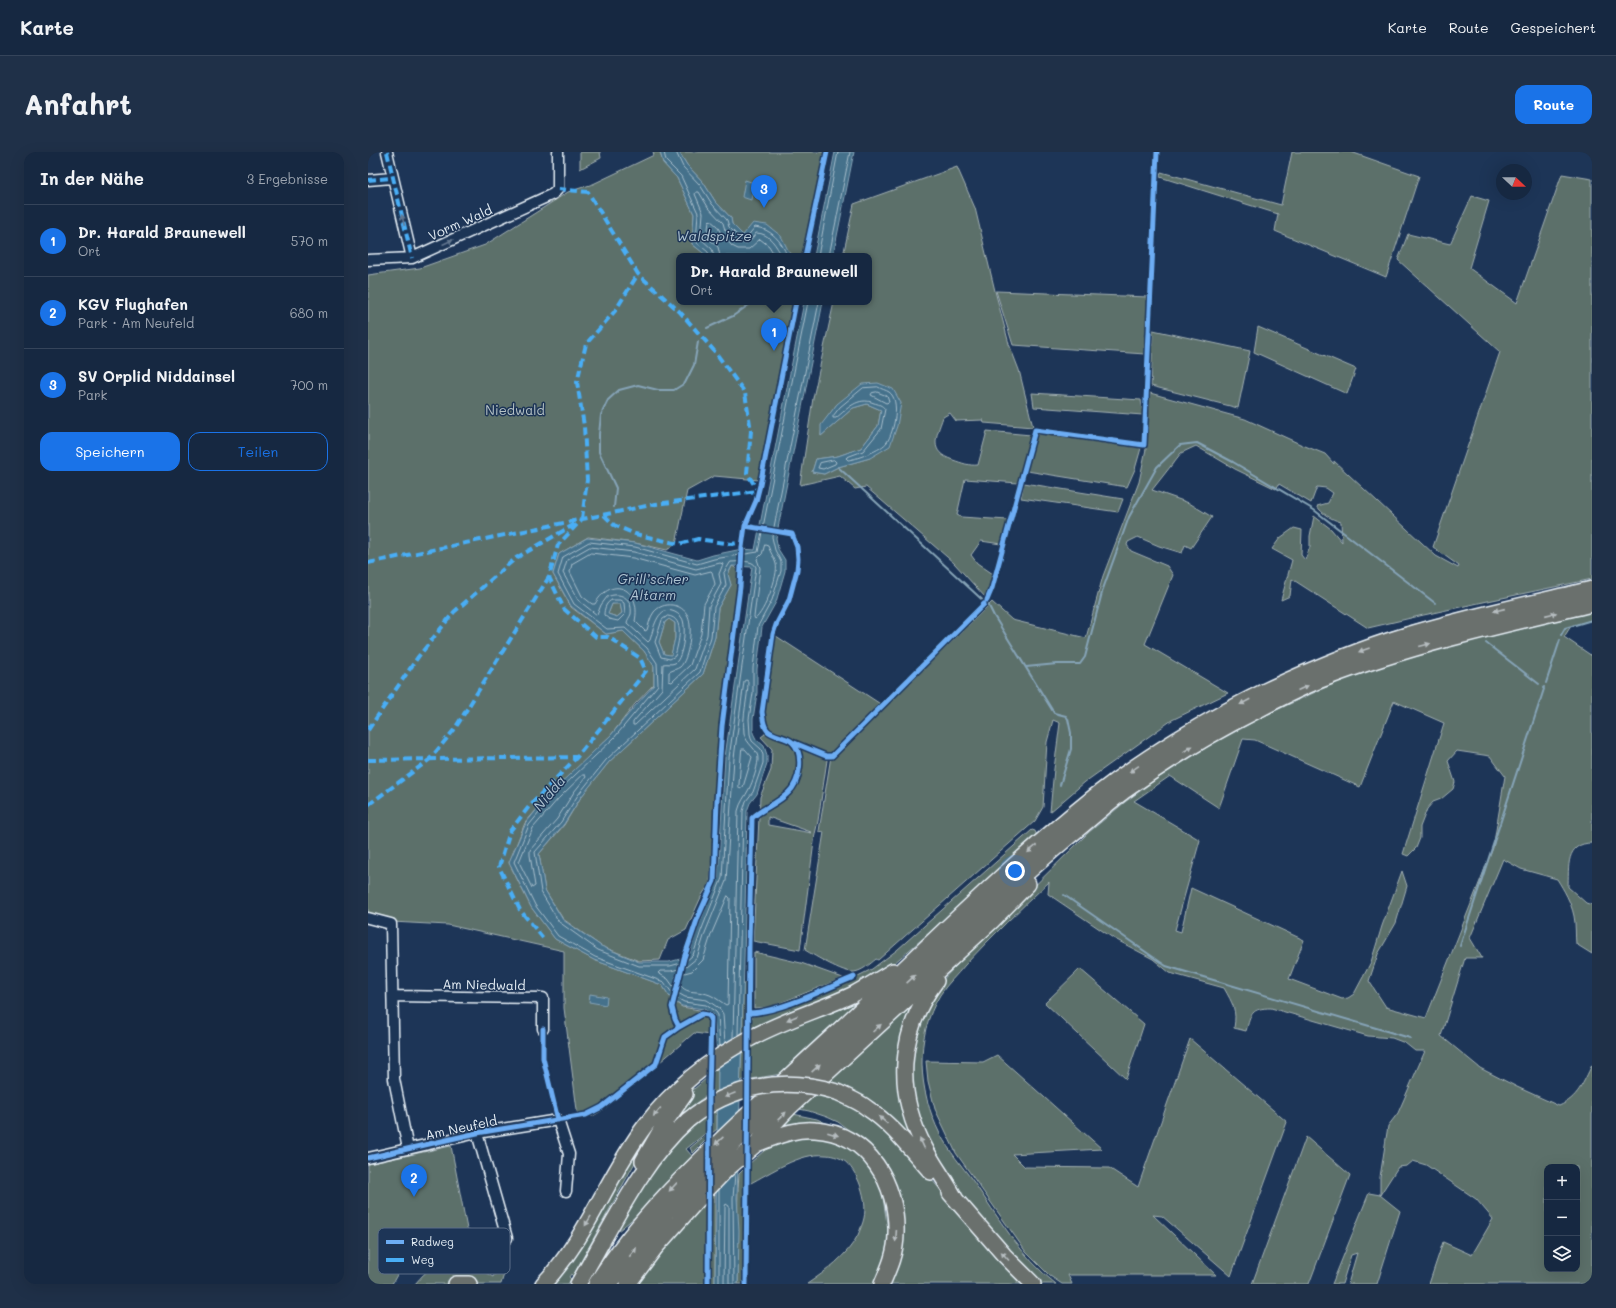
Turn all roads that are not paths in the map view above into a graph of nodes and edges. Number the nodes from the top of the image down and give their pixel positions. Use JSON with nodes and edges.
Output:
{"nodes":[{"id":1,"x":387,"y":152,"type":"edge"},
{"id":2,"x":558,"y":152,"type":"edge"},
{"id":3,"x":392,"y":178,"type":"junction"},
{"id":4,"x":368,"y":180,"type":"edge"},
{"id":5,"x":412,"y":258,"type":"junction"},
{"id":6,"x":368,"y":260,"type":"edge"},
{"id":7,"x":1592,"y":589,"type":"edge"},
{"id":8,"x":1592,"y":604,"type":"edge"},
{"id":9,"x":1121,"y":794,"type":"junction"},
{"id":10,"x":368,"y":918,"type":"edge"},
{"id":11,"x":992,"y":921,"type":"junction"},
{"id":12,"x":915,"y":959,"type":"junction"},
{"id":13,"x":394,"y":996,"type":"junction"},
{"id":14,"x":543,"y":1029,"type":"dead end"},
{"id":15,"x":696,"y":1078,"type":"junction"},
{"id":16,"x":477,"y":1134,"type":"junction"},
{"id":17,"x":755,"y":1145,"type":"junction"},
{"id":18,"x":408,"y":1149,"type":"junction"},
{"id":19,"x":368,"y":1158,"type":"edge"},
{"id":20,"x":702,"y":1166,"type":"junction"},
{"id":21,"x":566,"y":1191,"type":"dead end"},
{"id":22,"x":626,"y":1200,"type":"junction"},
{"id":23,"x":956,"y":1200,"type":"junction"},
{"id":24,"x":504,"y":1228,"type":"edge"},
{"id":25,"x":456,"y":1284,"type":"edge"},
{"id":26,"x":469,"y":1284,"type":"edge"},
{"id":27,"x":543,"y":1284,"type":"edge"},
{"id":28,"x":578,"y":1284,"type":"edge"},
{"id":29,"x":596,"y":1284,"type":"edge"},
{"id":30,"x":610,"y":1284,"type":"edge"},
{"id":31,"x":628,"y":1284,"type":"edge"},
{"id":32,"x":882,"y":1284,"type":"edge"},
{"id":33,"x":1033,"y":1284,"type":"edge"}],
"edges":[{"from":1,"to":3,"type":"street"},
{"from":5,"to":2,"type":"street","name":"Vorm Wald","one_way":true},
{"from":3,"to":4,"type":"street"},
{"from":5,"to":3,"type":"street","one_way":true},
{"from":5,"to":6,"type":"street","name":"Vorm Wald"},
{"from":7,"to":12,"type":"highway","one_way":true},
{"from":9,"to":8,"type":"highway","one_way":true},
{"from":9,"to":11,"type":"highway"},
{"from":20,"to":9,"type":"highway","one_way":true},
{"from":10,"to":13,"type":"street"},
{"from":17,"to":11,"type":"highway","one_way":true},
{"from":23,"to":11,"type":"highway","one_way":true},
{"from":12,"to":15,"type":"highway","one_way":true},
{"from":12,"to":20,"type":"highway","one_way":true},
{"from":13,"to":14,"type":"street","name":"Am Niedwald"},
{"from":13,"to":18,"type":"street"},
{"from":15,"to":22,"type":"highway"},
{"from":15,"to":27,"type":"highway","one_way":true},
{"from":16,"to":18,"type":"street","name":"Am Neufeld"},
{"from":16,"to":21,"type":"street","name":"Am Neufeld"},
{"from":16,"to":24,"type":"street","name":"Am Neufeld"},
{"from":17,"to":31,"type":"highway"},
{"from":17,"to":32,"type":"highway","one_way":true},
{"from":18,"to":19,"type":"street","name":"Am Neufeld"},
{"from":20,"to":29,"type":"highway","one_way":true},
{"from":30,"to":20,"type":"highway","one_way":true},
{"from":23,"to":22,"type":"highway","one_way":true,"bridge":true},
{"from":22,"to":28,"type":"highway"},
{"from":33,"to":23,"type":"highway","one_way":true},
{"from":25,"to":26,"type":"highway"}]}
